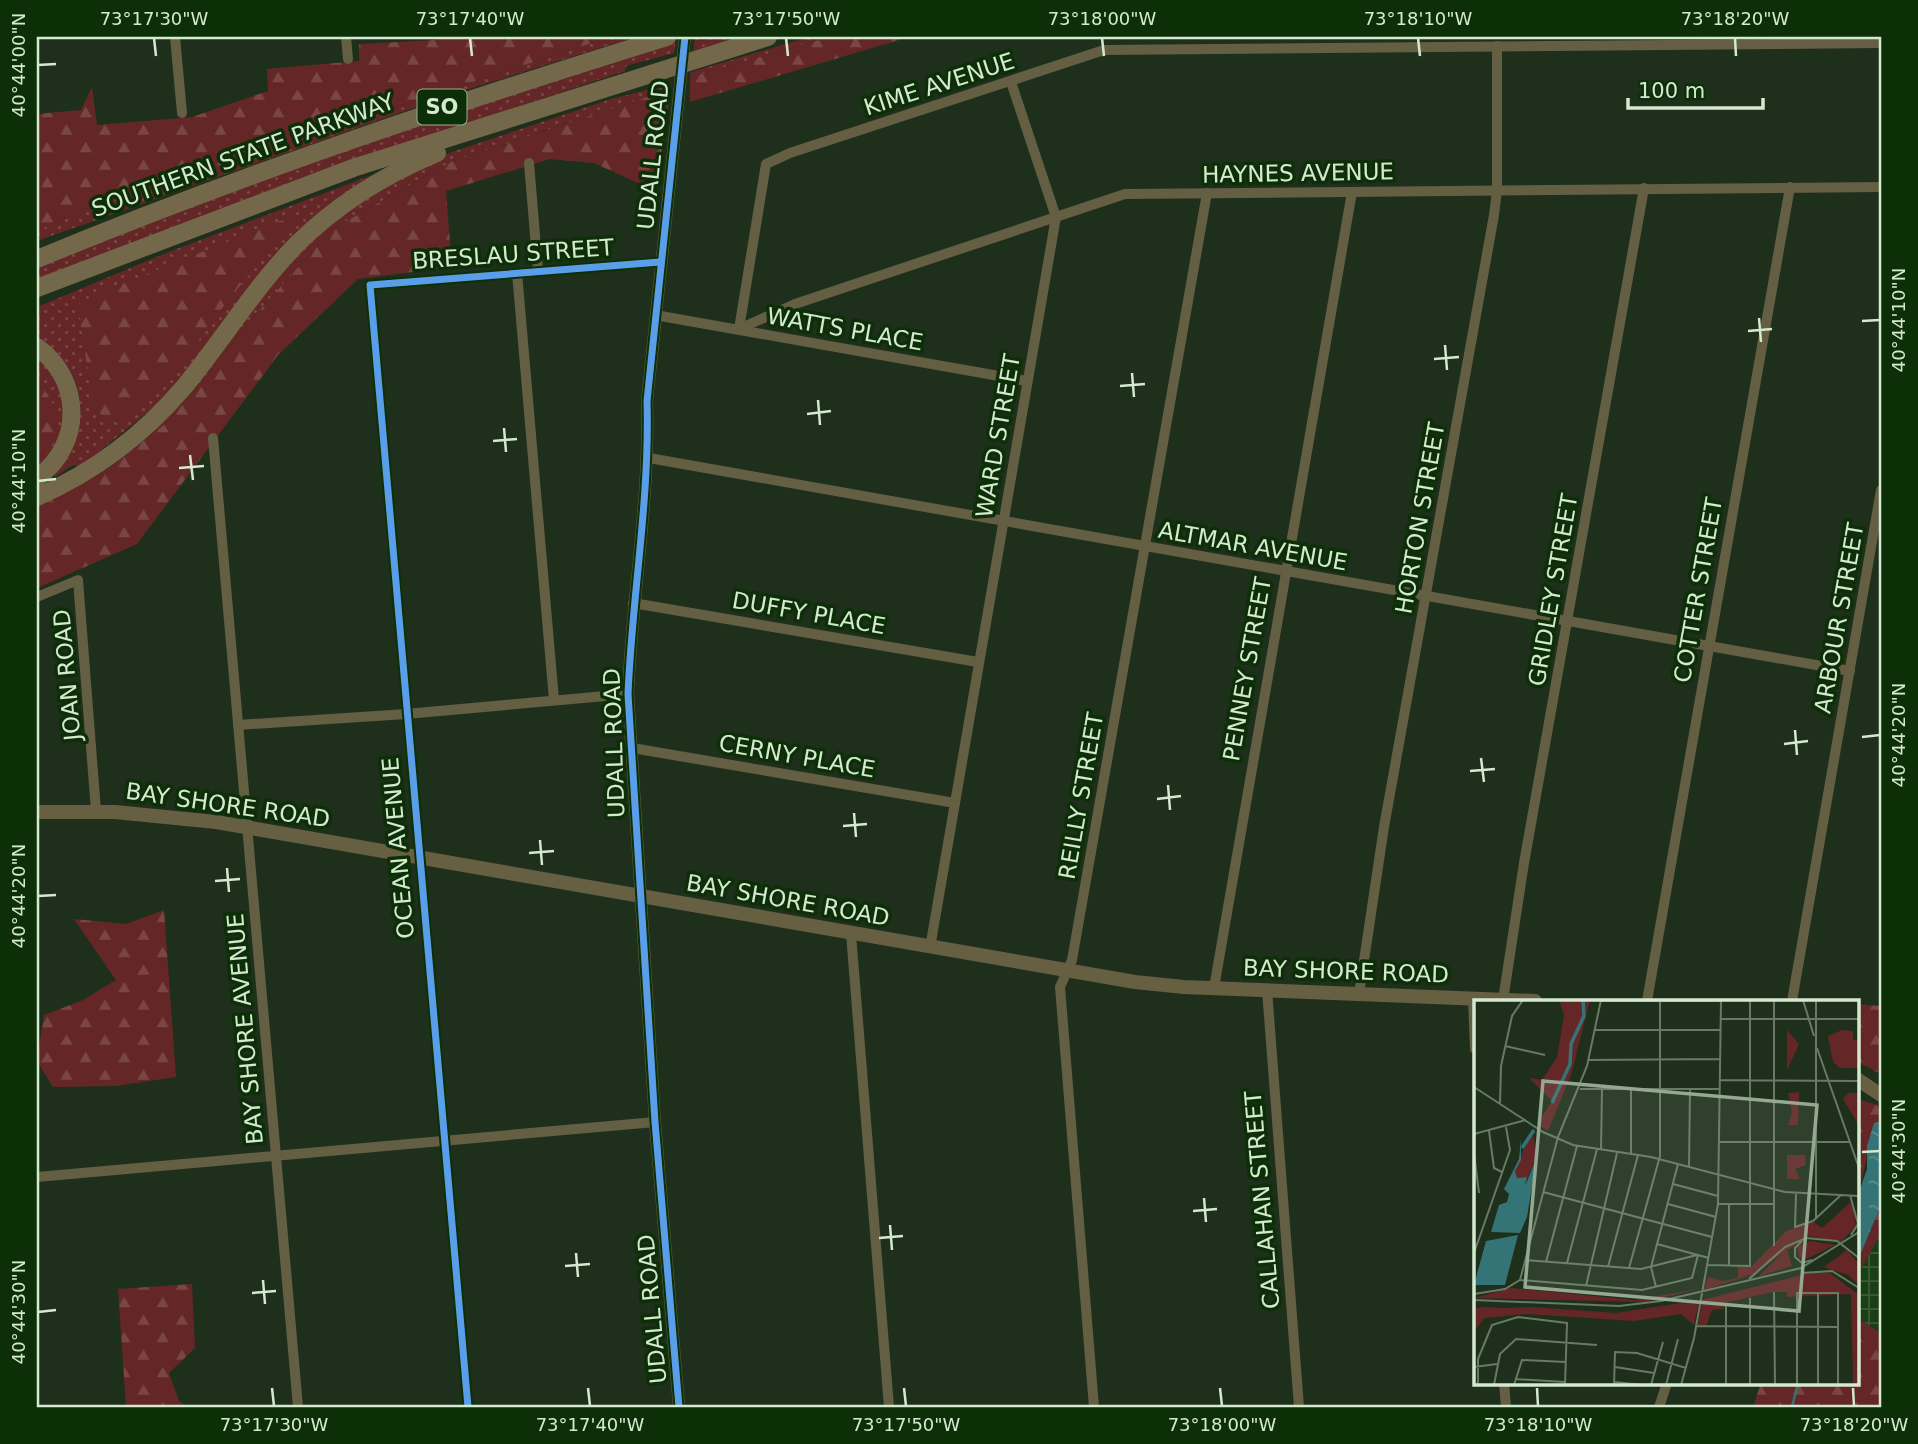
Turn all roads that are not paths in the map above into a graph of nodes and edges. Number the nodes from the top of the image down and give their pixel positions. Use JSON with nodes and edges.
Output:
{"nodes":[{"id":1,"x":176,"y":37,"type":"edge"},
{"id":2,"x":346,"y":37,"type":"edge"},
{"id":3,"x":667,"y":37,"type":"edge"},
{"id":4,"x":685,"y":37,"type":"edge"},
{"id":5,"x":768,"y":37,"type":"edge"},
{"id":6,"x":1881,"y":43,"type":"edge"},
{"id":7,"x":1497,"y":46,"type":"junction"},
{"id":8,"x":348,"y":59,"type":"dead end"},
{"id":9,"x":1010,"y":82,"type":"junction"},
{"id":10,"x":182,"y":113,"type":"dead end"},
{"id":11,"x":508,"y":118,"type":"junction"},
{"id":12,"x":414,"y":150,"type":"junction"},
{"id":13,"x":528,"y":163,"type":"dead end"},
{"id":14,"x":1790,"y":187,"type":"junction"},
{"id":15,"x":1881,"y":187,"type":"edge"},
{"id":16,"x":1644,"y":188,"type":"junction"},
{"id":17,"x":1497,"y":190,"type":"junction"},
{"id":18,"x":1352,"y":192,"type":"junction"},
{"id":19,"x":1207,"y":193,"type":"junction"},
{"id":20,"x":1056,"y":217,"type":"junction"},
{"id":21,"x":37,"y":257,"type":"edge"},
{"id":22,"x":660,"y":262,"type":"junction"},
{"id":23,"x":538,"y":271,"type":"junction"},
{"id":24,"x":517,"y":273,"type":"junction"},
{"id":25,"x":369,"y":285,"type":"joint"},
{"id":26,"x":37,"y":288,"type":"edge"},
{"id":27,"x":37,"y":300,"type":"edge"},
{"id":28,"x":655,"y":315,"type":"junction"},
{"id":29,"x":739,"y":329,"type":"junction"},
{"id":30,"x":37,"y":347,"type":"edge"},
{"id":31,"x":1027,"y":381,"type":"junction"},
{"id":32,"x":213,"y":438,"type":"dead end"},
{"id":33,"x":649,"y":457,"type":"junction"},
{"id":34,"x":37,"y":478,"type":"edge"},
{"id":35,"x":1881,"y":490,"type":"edge"},
{"id":36,"x":37,"y":497,"type":"edge"},
{"id":37,"x":1003,"y":521,"type":"junction"},
{"id":38,"x":1144,"y":547,"type":"junction"},
{"id":39,"x":1284,"y":570,"type":"junction"},
{"id":40,"x":1426,"y":595,"type":"junction"},
{"id":41,"x":37,"y":597,"type":"edge"},
{"id":42,"x":633,"y":603,"type":"junction"},
{"id":43,"x":1567,"y":619,"type":"junction"},
{"id":44,"x":1707,"y":646,"type":"junction"},
{"id":45,"x":978,"y":662,"type":"junction"},
{"id":46,"x":1850,"y":671,"type":"junction"},
{"id":47,"x":628,"y":694,"type":"junction"},
{"id":48,"x":554,"y":700,"type":"junction"},
{"id":49,"x":406,"y":714,"type":"junction"},
{"id":50,"x":238,"y":725,"type":"junction"},
{"id":51,"x":632,"y":748,"type":"junction"},
{"id":52,"x":955,"y":803,"type":"junction"},
{"id":53,"x":96,"y":811,"type":"junction"},
{"id":54,"x":37,"y":812,"type":"edge"},
{"id":55,"x":246,"y":827,"type":"junction"},
{"id":56,"x":419,"y":857,"type":"junction"},
{"id":57,"x":640,"y":897,"type":"junction"},
{"id":58,"x":851,"y":934,"type":"junction"},
{"id":59,"x":930,"y":948,"type":"junction"},
{"id":60,"x":1066,"y":972,"type":"junction"},
{"id":61,"x":1214,"y":988,"type":"junction"},
{"id":62,"x":1267,"y":990,"type":"junction"},
{"id":63,"x":1359,"y":995,"type":"junction"},
{"id":64,"x":1473,"y":999,"type":"junction"},
{"id":65,"x":1503,"y":1000,"type":"edge"},
{"id":66,"x":1647,"y":1000,"type":"edge"},
{"id":67,"x":1792,"y":1000,"type":"edge"},
{"id":68,"x":1474,"y":1024,"type":"edge"},
{"id":69,"x":1858,"y":1078,"type":"edge"},
{"id":70,"x":1858,"y":1079,"type":"edge"},
{"id":71,"x":1881,"y":1085,"type":"edge"},
{"id":72,"x":1881,"y":1095,"type":"edge"},
{"id":73,"x":655,"y":1122,"type":"junction"},
{"id":74,"x":444,"y":1140,"type":"junction"},
{"id":75,"x":277,"y":1155,"type":"junction"},
{"id":76,"x":37,"y":1177,"type":"edge"},
{"id":77,"x":1504,"y":1384,"type":"edge"},
{"id":78,"x":1667,"y":1384,"type":"edge"},
{"id":79,"x":298,"y":1407,"type":"edge"},
{"id":80,"x":468,"y":1407,"type":"edge"},
{"id":81,"x":679,"y":1407,"type":"edge"},
{"id":82,"x":888,"y":1407,"type":"edge"},
{"id":83,"x":1094,"y":1407,"type":"edge"},
{"id":84,"x":1299,"y":1407,"type":"edge"},
{"id":85,"x":1506,"y":1407,"type":"edge"},
{"id":86,"x":1658,"y":1407,"type":"edge"}],
"edges":[{"from":1,"to":10,"type":"street"},
{"from":2,"to":8,"type":"street"},
{"from":3,"to":21,"type":"highway","name":"SOUTHERN STATE PARKWAY","number":"SO"},
{"from":4,"to":22,"type":"street","name":"UDALL ROAD"},
{"from":5,"to":11,"type":"highway","number":"SO"},
{"from":6,"to":7,"type":"street","name":"KIME AVENUE"},
{"from":7,"to":9,"type":"street","name":"KIME AVENUE"},
{"from":7,"to":17,"type":"street","name":"HORTON STREET"},
{"from":9,"to":20,"type":"street","name":"WARD STREET"},
{"from":9,"to":29,"type":"street","name":"KIME AVENUE"},
{"from":11,"to":12,"type":"highway","number":"SO"},
{"from":11,"to":36,"type":"highway"},
{"from":12,"to":26,"type":"highway","number":"SO"},
{"from":12,"to":27,"type":"highway","number":"SO"},
{"from":13,"to":23,"type":"street"},
{"from":14,"to":15,"type":"street","name":"HAYNES AVENUE"},
{"from":14,"to":16,"type":"street","name":"HAYNES AVENUE"},
{"from":14,"to":44,"type":"street","name":"COTTER STREET"},
{"from":16,"to":17,"type":"street","name":"HAYNES AVENUE"},
{"from":16,"to":43,"type":"street","name":"GRIDLEY STREET"},
{"from":17,"to":18,"type":"street","name":"HAYNES AVENUE"},
{"from":17,"to":40,"type":"street","name":"HORTON STREET"},
{"from":18,"to":19,"type":"street","name":"HAYNES AVENUE"},
{"from":18,"to":39,"type":"street","name":"PENNEY STREET"},
{"from":19,"to":20,"type":"street","name":"HAYNES AVENUE"},
{"from":19,"to":38,"type":"street","name":"REILLY STREET"},
{"from":20,"to":29,"type":"street","name":"HAYNES AVENUE"},
{"from":20,"to":31,"type":"street","name":"WARD STREET"},
{"from":22,"to":23,"type":"street","name":"BRESLAU STREET"},
{"from":22,"to":28,"type":"street","name":"UDALL ROAD"},
{"from":23,"to":24,"type":"street","name":"BRESLAU STREET"},
{"from":24,"to":25,"type":"street","name":"BRESLAU STREET"},
{"from":24,"to":48,"type":"street"},
{"from":25,"to":49,"type":"street","name":"OCEAN AVENUE"},
{"from":28,"to":29,"type":"street","name":"WATTS PLACE"},
{"from":28,"to":33,"type":"street","name":"UDALL ROAD"},
{"from":29,"to":31,"type":"street","name":"WATTS PLACE"},
{"from":30,"to":34,"type":"highway"},
{"from":31,"to":37,"type":"street","name":"WARD STREET"},
{"from":32,"to":50,"type":"street","name":"BAY SHORE AVENUE"},
{"from":33,"to":37,"type":"street","name":"ALTMAR AVENUE"},
{"from":33,"to":42,"type":"street","name":"UDALL ROAD"},
{"from":35,"to":46,"type":"street","name":"ARBOUR STREET"},
{"from":37,"to":38,"type":"street","name":"ALTMAR AVENUE"},
{"from":37,"to":45,"type":"street","name":"WARD STREET"},
{"from":38,"to":39,"type":"street","name":"ALTMAR AVENUE"},
{"from":38,"to":60,"type":"street","name":"REILLY STREET"},
{"from":39,"to":40,"type":"street","name":"ALTMAR AVENUE"},
{"from":39,"to":61,"type":"street","name":"PENNEY STREET"},
{"from":40,"to":43,"type":"street","name":"ALTMAR AVENUE"},
{"from":40,"to":63,"type":"street","name":"HORTON STREET"},
{"from":41,"to":53,"type":"street","name":"JOAN ROAD"},
{"from":42,"to":45,"type":"street","name":"DUFFY PLACE"},
{"from":42,"to":47,"type":"street","name":"UDALL ROAD"},
{"from":43,"to":44,"type":"street","name":"ALTMAR AVENUE"},
{"from":43,"to":65,"type":"street","name":"GRIDLEY STREET"},
{"from":44,"to":46,"type":"street","name":"ALTMAR AVENUE"},
{"from":44,"to":66,"type":"street","name":"COTTER STREET"},
{"from":45,"to":52,"type":"street","name":"WARD STREET"},
{"from":46,"to":67,"type":"street","name":"ARBOUR STREET"},
{"from":47,"to":48,"type":"street"},
{"from":47,"to":51,"type":"street","name":"UDALL ROAD"},
{"from":48,"to":49,"type":"street"},
{"from":49,"to":50,"type":"street"},
{"from":49,"to":56,"type":"street","name":"OCEAN AVENUE"},
{"from":50,"to":55,"type":"street","name":"BAY SHORE AVENUE"},
{"from":51,"to":52,"type":"street","name":"CERNY PLACE"},
{"from":51,"to":57,"type":"street","name":"UDALL ROAD"},
{"from":52,"to":59,"type":"street","name":"WARD STREET"},
{"from":53,"to":54,"type":"main road","name":"BAY SHORE ROAD"},
{"from":53,"to":55,"type":"main road","name":"BAY SHORE ROAD"},
{"from":55,"to":56,"type":"main road","name":"BAY SHORE ROAD"},
{"from":55,"to":75,"type":"street","name":"BAY SHORE AVENUE"},
{"from":56,"to":57,"type":"main road","name":"BAY SHORE ROAD"},
{"from":56,"to":74,"type":"street","name":"OCEAN AVENUE"},
{"from":57,"to":58,"type":"main road","name":"BAY SHORE ROAD"},
{"from":57,"to":73,"type":"street","name":"UDALL ROAD"},
{"from":58,"to":59,"type":"main road","name":"BAY SHORE ROAD"},
{"from":58,"to":82,"type":"street"},
{"from":59,"to":60,"type":"main road","name":"BAY SHORE ROAD"},
{"from":60,"to":61,"type":"main road","name":"BAY SHORE ROAD"},
{"from":60,"to":83,"type":"street","name":"REILLY STREET"},
{"from":61,"to":62,"type":"main road","name":"BAY SHORE ROAD"},
{"from":62,"to":63,"type":"main road","name":"BAY SHORE ROAD"},
{"from":62,"to":84,"type":"street","name":"CALLAHAN STREET"},
{"from":63,"to":64,"type":"main road","name":"BAY SHORE ROAD"},
{"from":64,"to":65,"type":"main road","name":"BAY SHORE ROAD"},
{"from":64,"to":68,"type":"street"},
{"from":69,"to":71,"type":"main road"},
{"from":70,"to":72,"type":"main road"},
{"from":73,"to":74,"type":"street"},
{"from":73,"to":81,"type":"street","name":"UDALL ROAD"},
{"from":74,"to":75,"type":"street"},
{"from":74,"to":80,"type":"street","name":"OCEAN AVENUE"},
{"from":75,"to":76,"type":"street"},
{"from":75,"to":79,"type":"street","name":"BAY SHORE AVENUE"},
{"from":77,"to":85,"type":"street"},
{"from":78,"to":86,"type":"street"}]}
